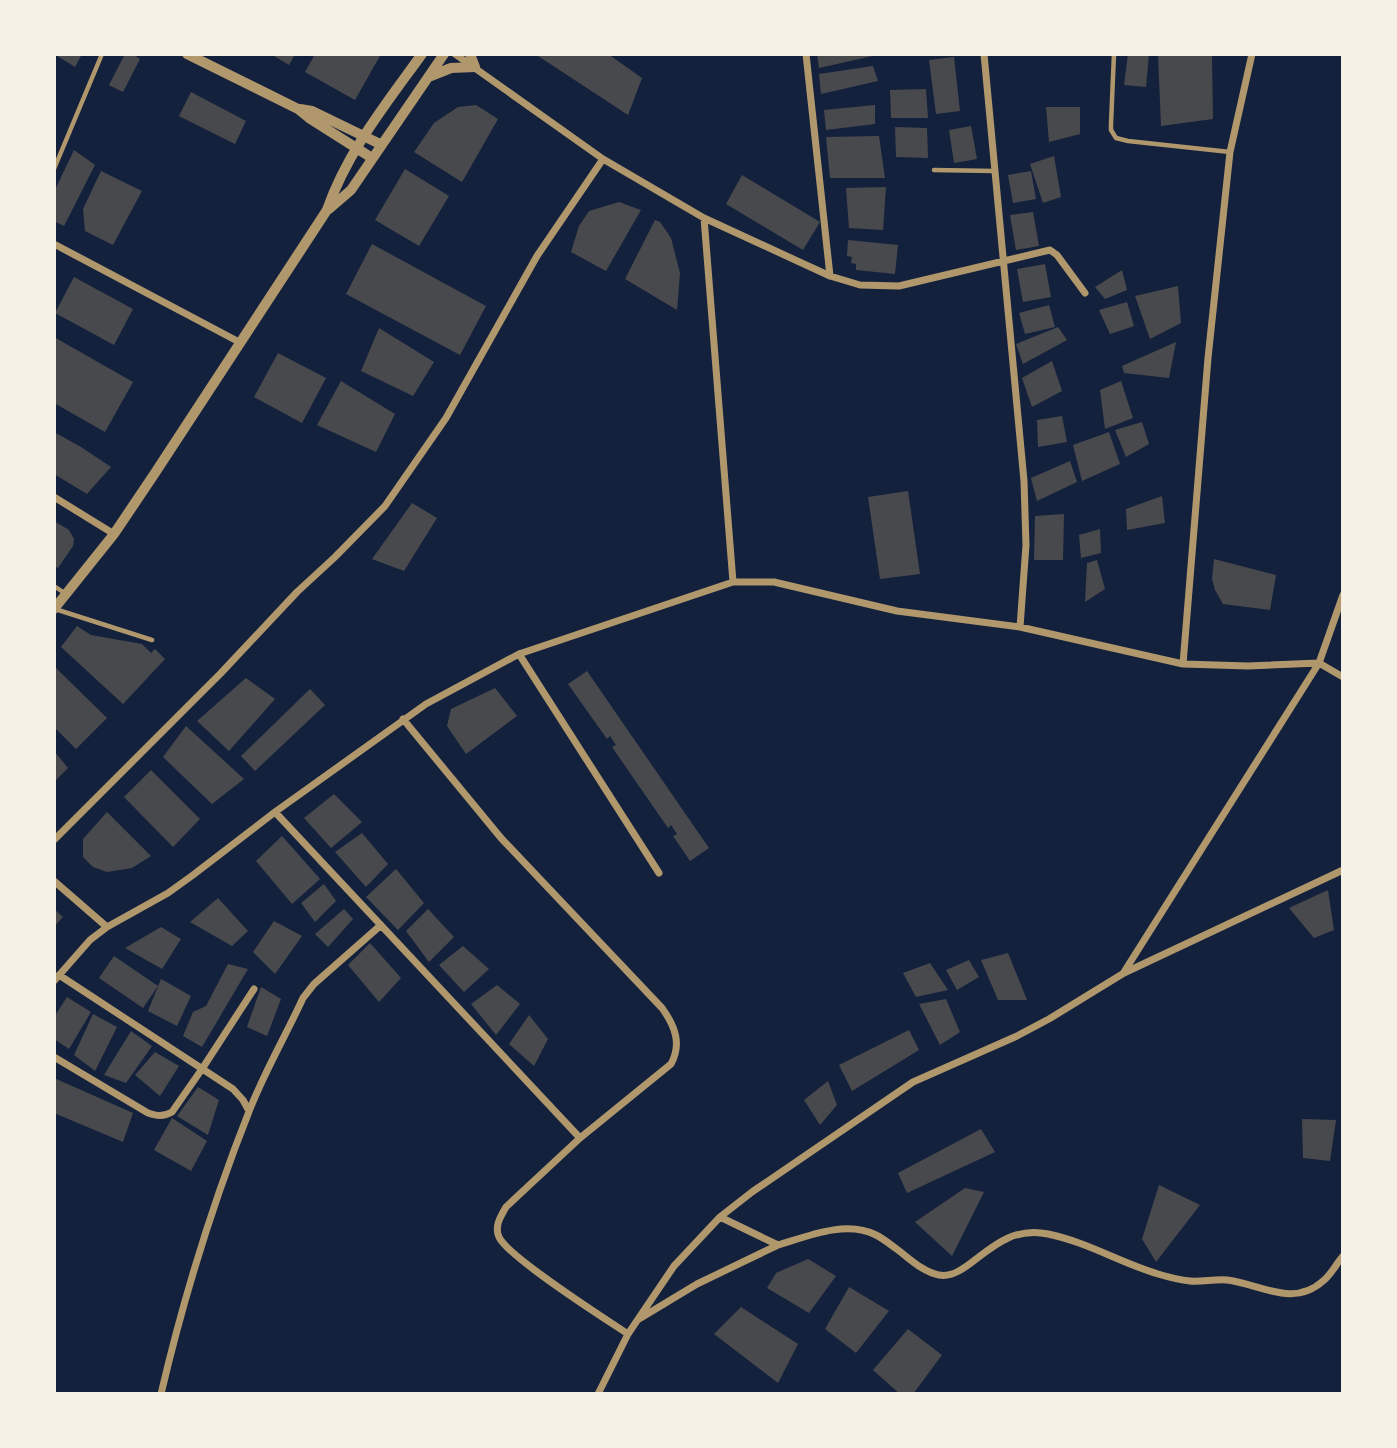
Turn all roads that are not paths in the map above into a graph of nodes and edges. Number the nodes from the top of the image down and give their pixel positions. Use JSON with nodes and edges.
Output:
{"nodes":[{"id":1,"x":102,"y":54,"type":"edge"},
{"id":2,"x":187,"y":54,"type":"edge"},
{"id":3,"x":422,"y":54,"type":"edge"},
{"id":4,"x":444,"y":54,"type":"edge"},
{"id":5,"x":455,"y":54,"type":"edge"},
{"id":6,"x":470,"y":54,"type":"edge"},
{"id":7,"x":806,"y":54,"type":"edge"},
{"id":8,"x":984,"y":54,"type":"edge"},
{"id":9,"x":1114,"y":54,"type":"edge"},
{"id":10,"x":1252,"y":54,"type":"edge"},
{"id":11,"x":475,"y":67,"type":"junction"},
{"id":12,"x":428,"y":77,"type":"junction"},
{"id":13,"x":298,"y":108,"type":"junction"},
{"id":14,"x":364,"y":135,"type":"junction"},
{"id":15,"x":380,"y":144,"type":"junction"},
{"id":16,"x":355,"y":148,"type":"junction"},
{"id":17,"x":1230,"y":152,"type":"junction"},
{"id":18,"x":372,"y":158,"type":"junction"},
{"id":19,"x":603,"y":159,"type":"junction"},
{"id":20,"x":54,"y":169,"type":"edge"},
{"id":21,"x":934,"y":170,"type":"dead end"},
{"id":22,"x":994,"y":171,"type":"junction"},
{"id":23,"x":327,"y":211,"type":"junction"},
{"id":24,"x":705,"y":218,"type":"junction"},
{"id":25,"x":54,"y":244,"type":"edge"},
{"id":26,"x":1002,"y":262,"type":"junction"},
{"id":27,"x":831,"y":276,"type":"junction"},
{"id":28,"x":1084,"y":293,"type":"dead end"},
{"id":29,"x":241,"y":343,"type":"junction"},
{"id":30,"x":54,"y":497,"type":"edge"},
{"id":31,"x":114,"y":534,"type":"junction"},
{"id":32,"x":733,"y":582,"type":"junction"},
{"id":33,"x":54,"y":586,"type":"edge"},
{"id":34,"x":66,"y":595,"type":"junction"},
{"id":35,"x":1343,"y":595,"type":"edge"},
{"id":36,"x":54,"y":609,"type":"edge"},
{"id":37,"x":1020,"y":627,"type":"junction"},
{"id":38,"x":152,"y":640,"type":"dead end"},
{"id":39,"x":519,"y":654,"type":"junction"},
{"id":40,"x":1319,"y":663,"type":"junction"},
{"id":41,"x":1183,"y":664,"type":"junction"},
{"id":42,"x":1343,"y":677,"type":"edge"},
{"id":43,"x":403,"y":719,"type":"junction"},
{"id":44,"x":275,"y":812,"type":"junction"},
{"id":45,"x":54,"y":840,"type":"edge"},
{"id":46,"x":1343,"y":870,"type":"edge"},
{"id":47,"x":659,"y":873,"type":"dead end"},
{"id":48,"x":54,"y":881,"type":"edge"},
{"id":49,"x":381,"y":925,"type":"junction"},
{"id":50,"x":107,"y":927,"type":"junction"},
{"id":51,"x":1124,"y":972,"type":"junction"},
{"id":52,"x":57,"y":978,"type":"edge"},
{"id":53,"x":254,"y":989,"type":"dead end"},
{"id":54,"x":54,"y":1057,"type":"edge"},
{"id":55,"x":202,"y":1069,"type":"junction"},
{"id":56,"x":249,"y":1111,"type":"junction"},
{"id":57,"x":580,"y":1138,"type":"junction"},
{"id":58,"x":720,"y":1217,"type":"junction"},
{"id":59,"x":778,"y":1245,"type":"junction"},
{"id":60,"x":1343,"y":1256,"type":"edge"},
{"id":61,"x":636,"y":1321,"type":"junction"},
{"id":62,"x":628,"y":1334,"type":"junction"},
{"id":63,"x":161,"y":1394,"type":"edge"},
{"id":64,"x":598,"y":1394,"type":"edge"}],
"edges":[{"from":1,"to":20,"type":"lane"},
{"from":2,"to":13,"type":"street"},
{"from":3,"to":14,"type":"street"},
{"from":4,"to":12,"type":"street"},
{"from":5,"to":11,"type":"street"},
{"from":6,"to":11,"type":"street"},
{"from":7,"to":27,"type":"street"},
{"from":8,"to":22,"type":"street"},
{"from":9,"to":17,"type":"lane"},
{"from":10,"to":17,"type":"street"},
{"from":11,"to":12,"type":"street"},
{"from":11,"to":19,"type":"street"},
{"from":12,"to":15,"type":"street"},
{"from":13,"to":14,"type":"street"},
{"from":13,"to":16,"type":"street"},
{"from":14,"to":15,"type":"street"},
{"from":14,"to":16,"type":"street"},
{"from":15,"to":18,"type":"street"},
{"from":16,"to":18,"type":"street"},
{"from":16,"to":23,"type":"street"},
{"from":17,"to":41,"type":"street"},
{"from":18,"to":23,"type":"street"},
{"from":19,"to":24,"type":"street"},
{"from":19,"to":45,"type":"street"},
{"from":21,"to":22,"type":"lane"},
{"from":22,"to":26,"type":"street"},
{"from":23,"to":29,"type":"street"},
{"from":24,"to":27,"type":"street"},
{"from":24,"to":32,"type":"street"},
{"from":25,"to":29,"type":"street"},
{"from":26,"to":27,"type":"street"},
{"from":26,"to":28,"type":"street"},
{"from":26,"to":37,"type":"street"},
{"from":29,"to":31,"type":"street"},
{"from":30,"to":31,"type":"street"},
{"from":31,"to":34,"type":"street"},
{"from":32,"to":37,"type":"street"},
{"from":32,"to":39,"type":"street"},
{"from":33,"to":34,"type":"lane"},
{"from":34,"to":36,"type":"street"},
{"from":35,"to":40,"type":"street"},
{"from":36,"to":38,"type":"lane"},
{"from":37,"to":41,"type":"street"},
{"from":39,"to":43,"type":"street"},
{"from":39,"to":47,"type":"street"},
{"from":40,"to":41,"type":"street"},
{"from":40,"to":42,"type":"street"},
{"from":40,"to":51,"type":"street"},
{"from":43,"to":44,"type":"street"},
{"from":43,"to":57,"type":"street"},
{"from":44,"to":49,"type":"street"},
{"from":44,"to":50,"type":"street"},
{"from":46,"to":51,"type":"street"},
{"from":48,"to":50,"type":"street"},
{"from":49,"to":56,"type":"street"},
{"from":49,"to":57,"type":"street"},
{"from":50,"to":52,"type":"street"},
{"from":51,"to":58,"type":"street"},
{"from":52,"to":55,"type":"street"},
{"from":53,"to":55,"type":"street"},
{"from":54,"to":55,"type":"street"},
{"from":55,"to":56,"type":"street"},
{"from":56,"to":63,"type":"street"},
{"from":57,"to":62,"type":"street"},
{"from":58,"to":59,"type":"street"},
{"from":58,"to":61,"type":"street"},
{"from":59,"to":60,"type":"street"},
{"from":59,"to":61,"type":"street"},
{"from":61,"to":62,"type":"street"},
{"from":62,"to":64,"type":"street"}]}
